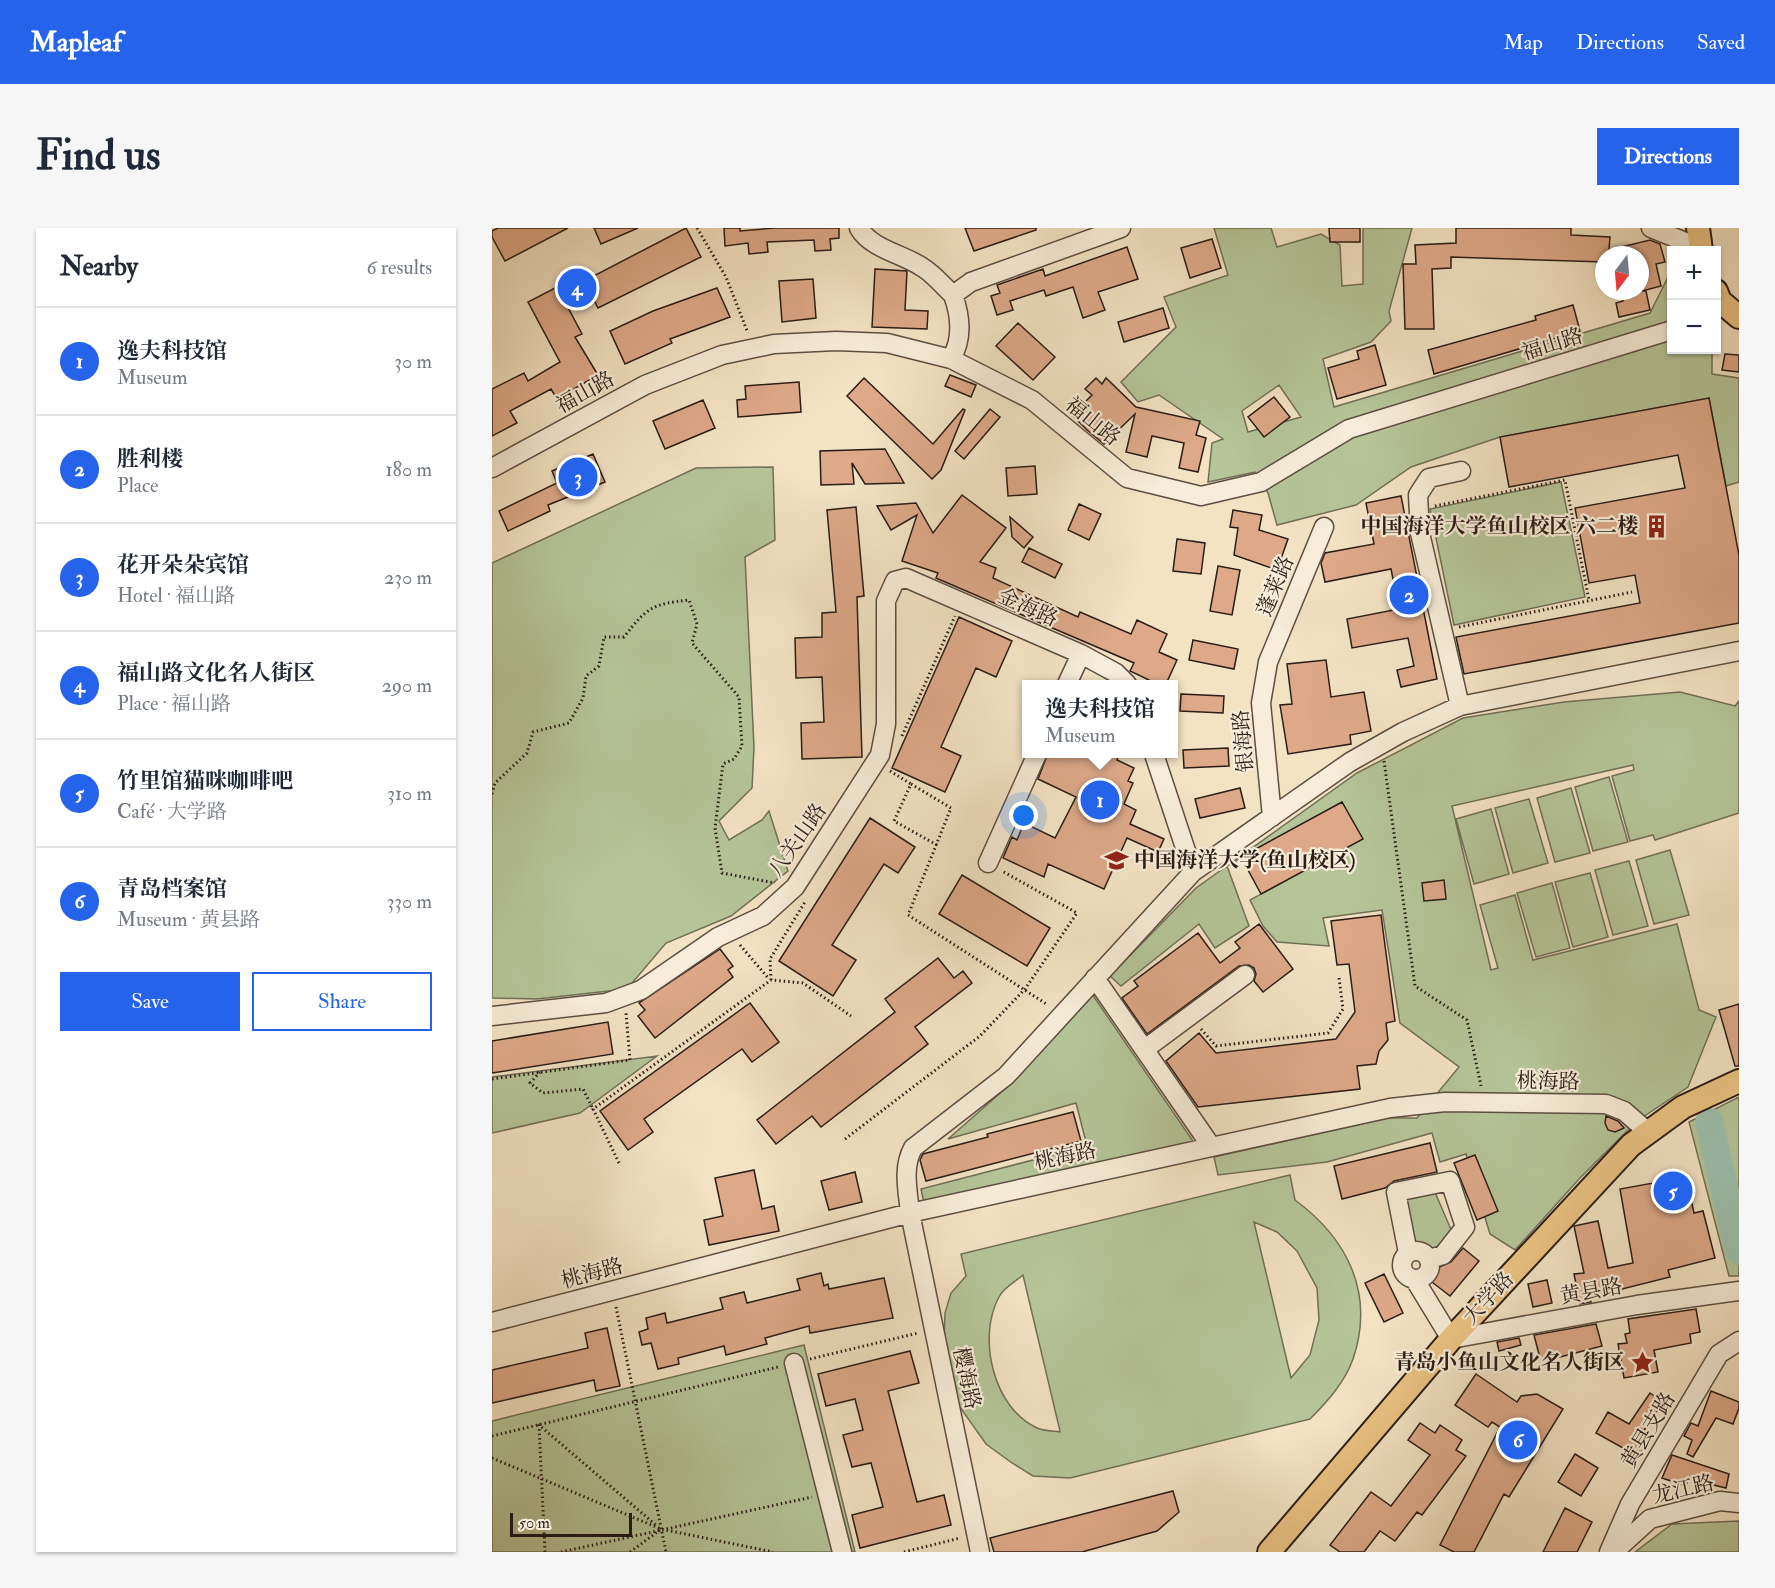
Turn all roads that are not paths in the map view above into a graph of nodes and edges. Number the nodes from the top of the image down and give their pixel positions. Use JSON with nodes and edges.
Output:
{"nodes":[{"id":1,"x":859,"y":228,"type":"edge"},
{"id":2,"x":1121,"y":228,"type":"edge"},
{"id":3,"x":1651,"y":228,"type":"edge"},
{"id":4,"x":1700,"y":242,"type":"edge"},
{"id":5,"x":954,"y":295,"type":"junction"},
{"id":6,"x":1719,"y":300,"type":"edge"},
{"id":7,"x":1739,"y":317,"type":"edge"},
{"id":8,"x":1667,"y":331,"type":"edge"},
{"id":9,"x":951,"y":359,"type":"junction"},
{"id":10,"x":492,"y":468,"type":"edge"},
{"id":11,"x":1461,"y":471,"type":"dead end"},
{"id":12,"x":1324,"y":527,"type":"dead end"},
{"id":13,"x":906,"y":578,"type":"joint"},
{"id":14,"x":1739,"y":651,"type":"edge"},
{"id":15,"x":1081,"y":654,"type":"junction"},
{"id":16,"x":1268,"y":662,"type":"joint"},
{"id":17,"x":1069,"y":680,"type":"edge"},
{"id":18,"x":1122,"y":680,"type":"edge"},
{"id":19,"x":1460,"y":706,"type":"junction"},
{"id":20,"x":1035,"y":758,"type":"edge"},
{"id":21,"x":1156,"y":758,"type":"edge"},
{"id":22,"x":1272,"y":817,"type":"junction"},
{"id":23,"x":988,"y":863,"type":"road end"},
{"id":24,"x":1192,"y":872,"type":"junction"},
{"id":25,"x":1245,"y":975,"type":"dead end"},
{"id":26,"x":1095,"y":978,"type":"junction"},
{"id":27,"x":492,"y":1016,"type":"edge"},
{"id":28,"x":1145,"y":1049,"type":"junction"},
{"id":29,"x":1732,"y":1084,"type":"edge"},
{"id":30,"x":1648,"y":1132,"type":"junction"},
{"id":31,"x":1211,"y":1146,"type":"junction"},
{"id":32,"x":910,"y":1213,"type":"junction"},
{"id":33,"x":1408,"y":1253,"type":"junction"},
{"id":34,"x":1429,"y":1259,"type":"junction"},
{"id":35,"x":1415,"y":1280,"type":"junction"},
{"id":36,"x":1737,"y":1291,"type":"edge"},
{"id":37,"x":492,"y":1322,"type":"edge"},
{"id":38,"x":1451,"y":1339,"type":"junction"},
{"id":39,"x":1739,"y":1341,"type":"edge"},
{"id":40,"x":794,"y":1363,"type":"road end"},
{"id":41,"x":1739,"y":1503,"type":"edge"},
{"id":42,"x":842,"y":1552,"type":"edge"},
{"id":43,"x":980,"y":1552,"type":"edge"},
{"id":44,"x":1269,"y":1552,"type":"edge"},
{"id":45,"x":1609,"y":1552,"type":"edge"},
{"id":46,"x":1614,"y":1552,"type":"edge"}],
"edges":[{"from":1,"to":5,"type":"street"},
{"from":2,"to":5,"type":"street"},
{"from":3,"to":4,"type":"street"},
{"from":5,"to":9,"type":"street"},
{"from":6,"to":7,"type":"main road"},
{"from":8,"to":9,"type":"street","name":"福山路"},
{"from":9,"to":10,"type":"street","name":"福山路"},
{"from":11,"to":19,"type":"street"},
{"from":12,"to":16,"type":"street","name":"蓬莱路"},
{"from":13,"to":15,"type":"street","name":"金海路"},
{"from":13,"to":27,"type":"street","name":"八关山路"},
{"from":14,"to":19,"type":"street"},
{"from":15,"to":17,"type":"street"},
{"from":15,"to":18,"type":"street","name":"金海路"},
{"from":16,"to":22,"type":"street","name":"银海路"},
{"from":19,"to":22,"type":"street"},
{"from":20,"to":23,"type":"street"},
{"from":21,"to":24,"type":"street"},
{"from":22,"to":24,"type":"street"},
{"from":24,"to":26,"type":"street"},
{"from":25,"to":28,"type":"street"},
{"from":26,"to":28,"type":"street"},
{"from":26,"to":32,"type":"street"},
{"from":28,"to":31,"type":"street"},
{"from":29,"to":30,"type":"main road","name":"大学路"},
{"from":30,"to":31,"type":"street","name":"桃海路"},
{"from":30,"to":38,"type":"main road","name":"大学路"},
{"from":31,"to":32,"type":"street","name":"桃海路"},
{"from":32,"to":37,"type":"street","name":"桃海路"},
{"from":32,"to":43,"type":"street","name":"樱海路"},
{"from":33,"to":34,"type":"street"},
{"from":33,"to":34,"type":"street"},
{"from":33,"to":35,"type":"street"},
{"from":34,"to":35,"type":"street"},
{"from":35,"to":38,"type":"street"},
{"from":36,"to":38,"type":"street","name":"黄县路"},
{"from":38,"to":44,"type":"main road","name":"大学路"},
{"from":39,"to":45,"type":"street","name":"黄县支路"},
{"from":40,"to":42,"type":"street"},
{"from":41,"to":46,"type":"street","name":"龙江路"}]}
